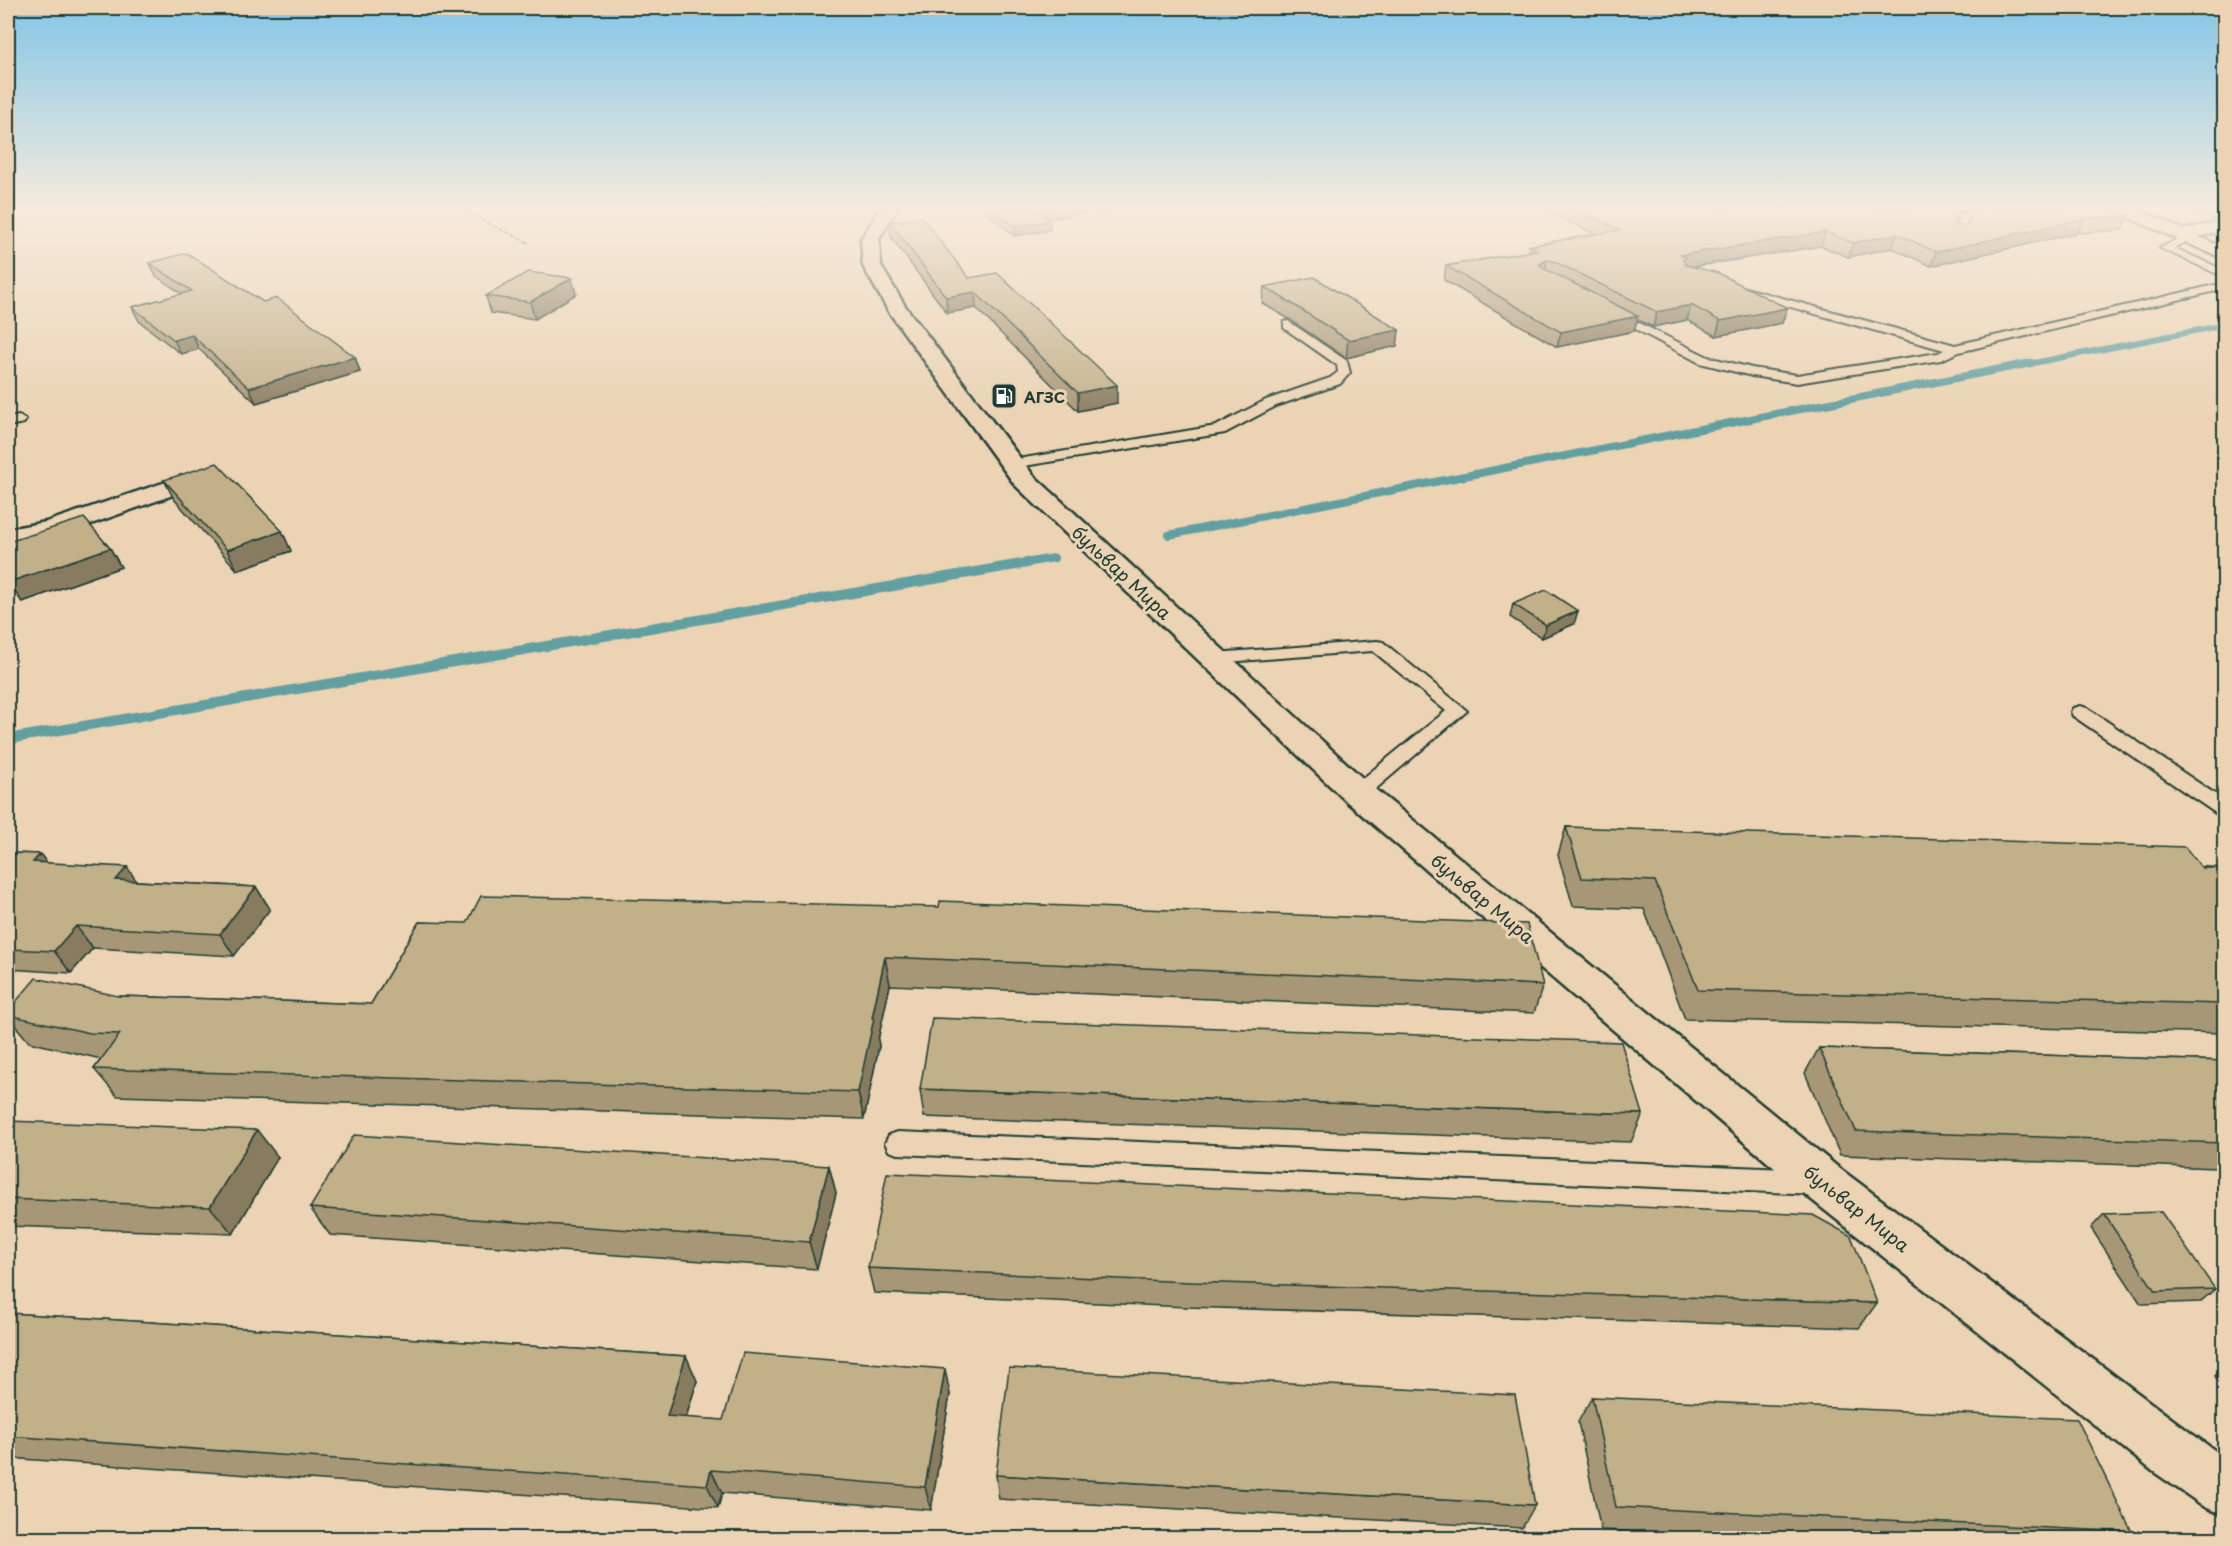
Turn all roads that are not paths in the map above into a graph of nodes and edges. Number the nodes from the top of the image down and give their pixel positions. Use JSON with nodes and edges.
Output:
{"nodes":[{"id":1,"x":880,"y":279,"type":"edge"},
{"id":2,"x":1720,"y":284,"type":"edge"},
{"id":3,"x":2224,"y":286,"type":"edge"},
{"id":4,"x":1598,"y":306,"type":"edge"},
{"id":5,"x":1288,"y":325,"type":"edge"},
{"id":6,"x":1955,"y":349,"type":"junction"},
{"id":7,"x":1012,"y":464,"type":"junction"},
{"id":8,"x":181,"y":484,"type":"edge"},
{"id":9,"x":8,"y":537,"type":"edge"},
{"id":10,"x":1214,"y":658,"type":"junction"},
{"id":11,"x":2080,"y":712,"type":"dead end"},
{"id":12,"x":1358,"y":793,"type":"junction"},
{"id":13,"x":2224,"y":808,"type":"edge"},
{"id":14,"x":898,"y":1143,"type":"dead end"},
{"id":15,"x":1823,"y":1182,"type":"junction"},
{"id":16,"x":2224,"y":1488,"type":"edge"}],
"edges":[{"from":1,"to":7,"type":"street","name":"бульвар Мира"},
{"from":2,"to":6,"type":"lane"},
{"from":3,"to":6,"type":"lane"},
{"from":4,"to":6,"type":"lane"},
{"from":5,"to":7,"type":"lane"},
{"from":7,"to":10,"type":"street","name":"бульвар Мира"},
{"from":8,"to":9,"type":"street"},
{"from":10,"to":12,"type":"street","name":"бульвар Мира"},
{"from":10,"to":12,"type":"lane"},
{"from":11,"to":13,"type":"lane"},
{"from":12,"to":15,"type":"street","name":"бульвар Мира"},
{"from":14,"to":15,"type":"lane"},
{"from":15,"to":16,"type":"street","name":"бульвар Мира"}]}
